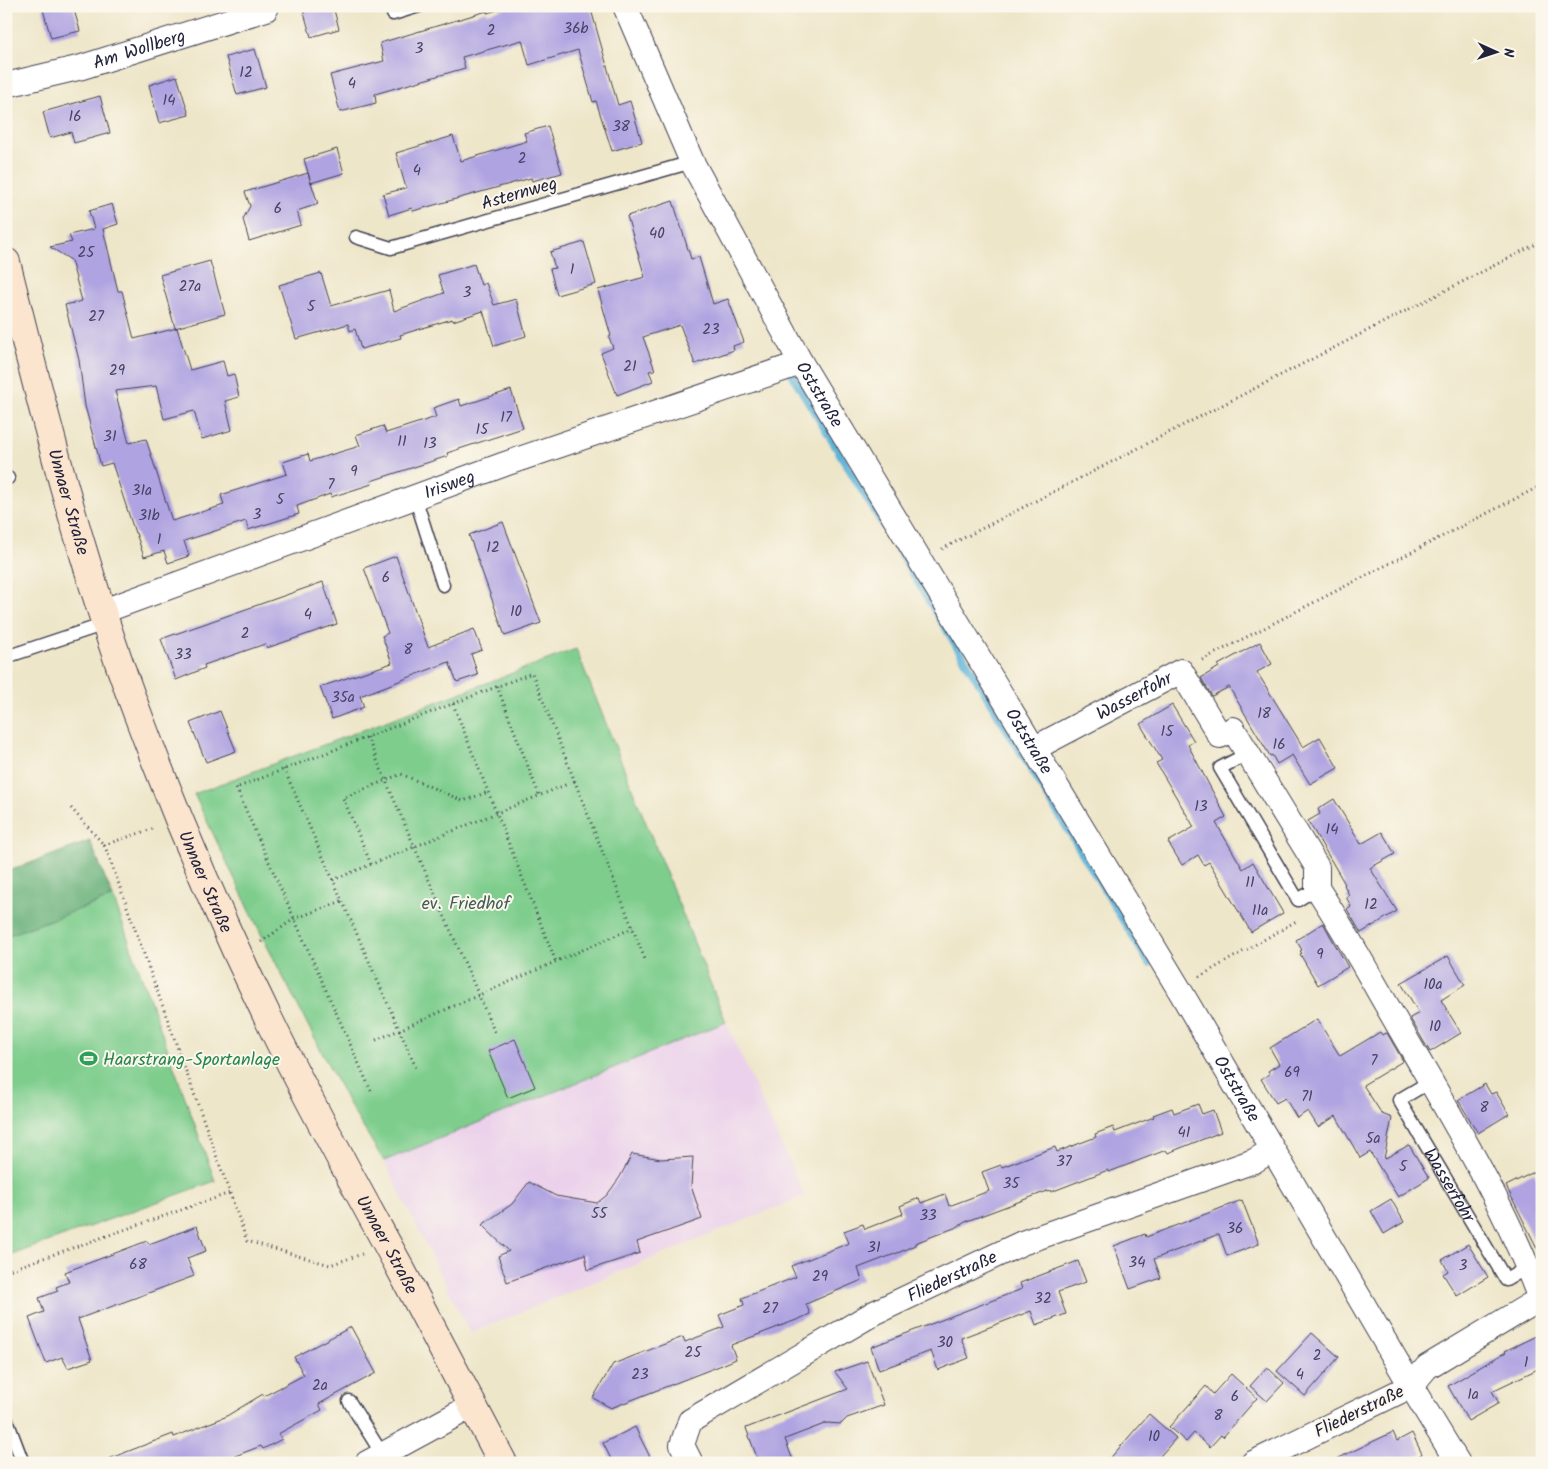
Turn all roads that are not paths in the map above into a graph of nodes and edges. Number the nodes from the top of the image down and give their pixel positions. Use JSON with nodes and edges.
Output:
{"nodes":[{"id":1,"x":266,"y":6,"type":"edge"},
{"id":2,"x":419,"y":6,"type":"edge"},
{"id":3,"x":625,"y":6,"type":"edge"},
{"id":4,"x":393,"y":14,"type":"dead end"},
{"id":5,"x":6,"y":85,"type":"edge"},
{"id":6,"x":692,"y":162,"type":"junction"},
{"id":7,"x":356,"y":237,"type":"dead end"},
{"id":8,"x":6,"y":262,"type":"edge"},
{"id":9,"x":801,"y":363,"type":"junction"},
{"id":10,"x":415,"y":497,"type":"junction"},
{"id":11,"x":443,"y":585,"type":"dead end"},
{"id":12,"x":103,"y":618,"type":"junction"},
{"id":13,"x":6,"y":658,"type":"edge"},
{"id":14,"x":1035,"y":748,"type":"junction"},
{"id":15,"x":1247,"y":754,"type":"junction"},
{"id":16,"x":1322,"y":896,"type":"junction"},
{"id":17,"x":1431,"y":1081,"type":"junction"},
{"id":18,"x":1272,"y":1150,"type":"junction"},
{"id":19,"x":1528,"y":1267,"type":"junction"},
{"id":20,"x":1411,"y":1386,"type":"junction"},
{"id":21,"x":349,"y":1401,"type":"dead end"},
{"id":22,"x":472,"y":1406,"type":"junction"},
{"id":23,"x":6,"y":1418,"type":"edge"},
{"id":24,"x":374,"y":1459,"type":"edge"},
{"id":25,"x":23,"y":1463,"type":"edge"},
{"id":26,"x":503,"y":1463,"type":"edge"},
{"id":27,"x":691,"y":1463,"type":"edge"},
{"id":28,"x":1253,"y":1463,"type":"edge"},
{"id":29,"x":1458,"y":1463,"type":"edge"}],
"edges":[{"from":1,"to":5,"type":"street","name":"Am Wollberg"},
{"from":2,"to":4,"type":"lane"},
{"from":3,"to":6,"type":"street","name":"Oststraße"},
{"from":6,"to":7,"type":"lane","name":"Asternweg"},
{"from":6,"to":9,"type":"street","name":"Oststraße"},
{"from":8,"to":12,"type":"main road","name":"Unnaer Straße"},
{"from":9,"to":10,"type":"street","name":"Irisweg"},
{"from":9,"to":14,"type":"street","name":"Oststraße"},
{"from":10,"to":11,"type":"lane"},
{"from":10,"to":12,"type":"street","name":"Irisweg"},
{"from":12,"to":13,"type":"lane"},
{"from":12,"to":22,"type":"main road","name":"Unnaer Straße"},
{"from":14,"to":15,"type":"street","name":"Wasserfohr"},
{"from":14,"to":18,"type":"street","name":"Oststraße"},
{"from":15,"to":16,"type":"street","name":"Wasserfohr"},
{"from":15,"to":16,"type":"lane"},
{"from":16,"to":17,"type":"street","name":"Wasserfohr"},
{"from":17,"to":19,"type":"street","name":"Wasserfohr"},
{"from":17,"to":19,"type":"lane","name":"Wasserfohr"},
{"from":18,"to":20,"type":"street","name":"Oststraße"},
{"from":18,"to":27,"type":"street","name":"Fliederstraße"},
{"from":19,"to":20,"type":"street","name":"Wasserfohr"},
{"from":20,"to":28,"type":"street","name":"Fliederstraße"},
{"from":20,"to":29,"type":"street","name":"Oststraße"},
{"from":21,"to":24,"type":"lane"},
{"from":22,"to":24,"type":"street"},
{"from":22,"to":26,"type":"main road","name":"Unnaer Straße"},
{"from":23,"to":25,"type":"lane"}]}
